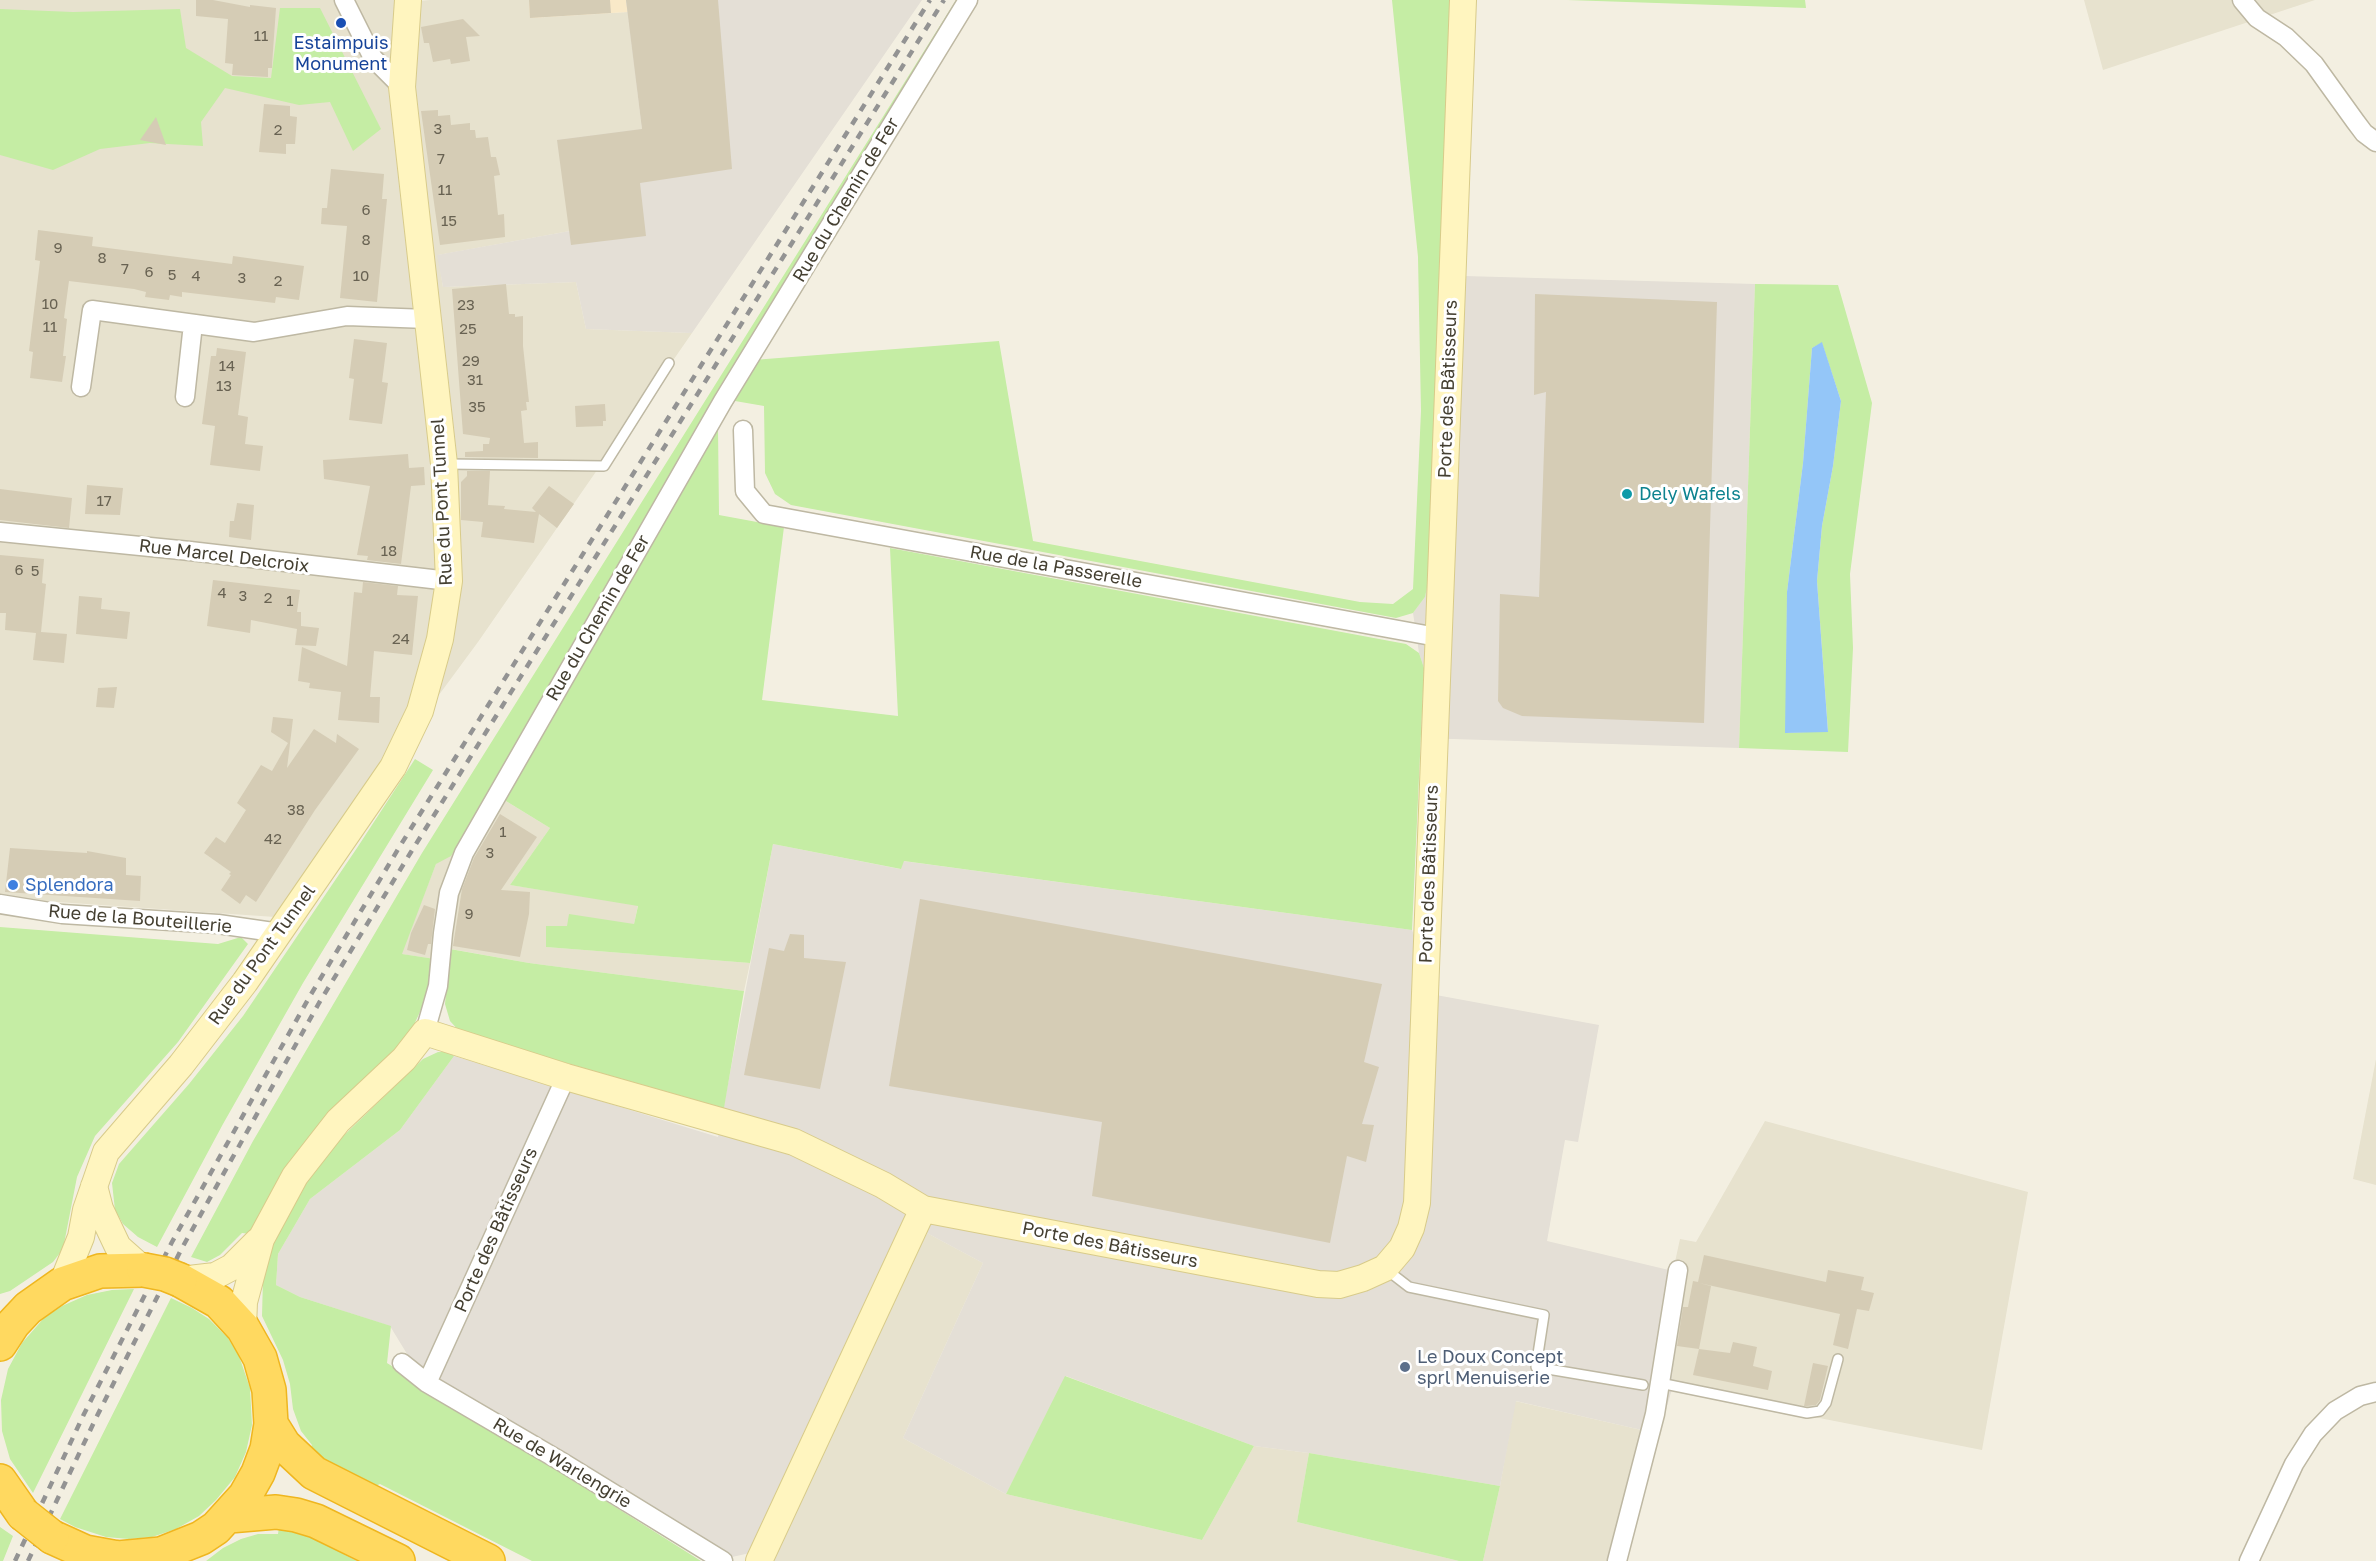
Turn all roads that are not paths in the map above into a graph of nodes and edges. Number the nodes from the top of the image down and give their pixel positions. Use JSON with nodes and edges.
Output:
{"nodes":[{"id":1,"x":344,"y":0,"type":"edge"},
{"id":2,"x":408,"y":0,"type":"edge"},
{"id":3,"x":968,"y":0,"type":"edge"},
{"id":4,"x":1463,"y":0,"type":"edge"},
{"id":5,"x":2242,"y":0,"type":"edge"},
{"id":6,"x":402,"y":87,"type":"junction"},
{"id":7,"x":2376,"y":142,"type":"edge"},
{"id":8,"x":428,"y":319,"type":"junction"},
{"id":9,"x":194,"y":324,"type":"junction"},
{"id":10,"x":669,"y":363,"type":"dead end"},
{"id":11,"x":81,"y":387,"type":"dead end"},
{"id":12,"x":185,"y":397,"type":"dead end"},
{"id":13,"x":743,"y":430,"type":"dead end"},
{"id":14,"x":444,"y":464,"type":"junction"},
{"id":15,"x":0,"y":532,"type":"edge"},
{"id":16,"x":449,"y":580,"type":"junction"},
{"id":17,"x":1437,"y":637,"type":"junction"},
{"id":18,"x":0,"y":904,"type":"edge"},
{"id":19,"x":280,"y":933,"type":"junction"},
{"id":20,"x":424,"y":1032,"type":"junction"},
{"id":21,"x":566,"y":1077,"type":"junction"},
{"id":22,"x":94,"y":1186,"type":"junction"},
{"id":23,"x":922,"y":1209,"type":"junction"},
{"id":24,"x":261,"y":1239,"type":"junction"},
{"id":25,"x":1385,"y":1268,"type":"junction"},
{"id":26,"x":144,"y":1270,"type":"junction"},
{"id":27,"x":1678,"y":1270,"type":"dead end"},
{"id":28,"x":180,"y":1280,"type":"junction"},
{"id":29,"x":62,"y":1284,"type":"junction"},
{"id":30,"x":243,"y":1328,"type":"junction"},
{"id":31,"x":4,"y":1330,"type":"edge"},
{"id":32,"x":1838,"y":1359,"type":"dead end"},
{"id":33,"x":402,"y":1363,"type":"dead end"},
{"id":34,"x":427,"y":1383,"type":"junction"},
{"id":35,"x":1652,"y":1384,"type":"junction"},
{"id":36,"x":2376,"y":1392,"type":"edge"},
{"id":37,"x":271,"y":1424,"type":"junction"},
{"id":38,"x":0,"y":1481,"type":"edge"},
{"id":39,"x":12,"y":1511,"type":"edge"},
{"id":40,"x":229,"y":1515,"type":"junction"},
{"id":41,"x":194,"y":1549,"type":"edge"},
{"id":42,"x":120,"y":1559,"type":"edge"},
{"id":43,"x":398,"y":1561,"type":"edge"},
{"id":44,"x":488,"y":1561,"type":"edge"},
{"id":45,"x":723,"y":1561,"type":"edge"},
{"id":46,"x":759,"y":1561,"type":"edge"},
{"id":47,"x":1617,"y":1561,"type":"edge"},
{"id":48,"x":2248,"y":1561,"type":"edge"}],
"edges":[{"from":1,"to":6,"type":"street"},
{"from":2,"to":6,"type":"street","name":"Rue du Pont Tunnel"},
{"from":3,"to":20,"type":"street","name":"Rue du Chemin de Fer"},
{"from":4,"to":17,"type":"street","name":"Porte des Bâtisseurs"},
{"from":5,"to":7,"type":"street"},
{"from":6,"to":8,"type":"street","name":"Rue du Pont Tunnel"},
{"from":8,"to":9,"type":"street"},
{"from":8,"to":14,"type":"street","name":"Rue du Pont Tunnel"},
{"from":9,"to":11,"type":"street"},
{"from":9,"to":12,"type":"street"},
{"from":10,"to":14,"type":"lane"},
{"from":13,"to":17,"type":"street","name":"Rue de la Passerelle"},
{"from":14,"to":16,"type":"street","name":"Rue du Pont Tunnel"},
{"from":15,"to":16,"type":"street","name":"Rue Marcel Delcroix"},
{"from":16,"to":19,"type":"street","name":"Rue du Pont Tunnel"},
{"from":17,"to":25,"type":"street","name":"Porte des Bâtisseurs"},
{"from":18,"to":19,"type":"street","name":"Rue de la Bouteillerie"},
{"from":19,"to":22,"type":"street","name":"Rue du Pont Tunnel"},
{"from":20,"to":21,"type":"street","name":"Porte des Bâtisseurs"},
{"from":20,"to":24,"type":"street","name":"Rue du Chemin de Fer"},
{"from":21,"to":23,"type":"street","name":"Porte des Bâtisseurs"},
{"from":21,"to":34,"type":"street","name":"Porte des Bâtisseurs"},
{"from":22,"to":26,"type":"street"},
{"from":22,"to":29,"type":"street","name":"Rue du Pont Tunnel"},
{"from":23,"to":25,"type":"street","name":"Porte des Bâtisseurs"},
{"from":23,"to":46,"type":"street"},
{"from":24,"to":28,"type":"street","name":"Rue du Chemin de Fer"},
{"from":24,"to":30,"type":"street","name":"Rue du Chemin de Fer"},
{"from":25,"to":35,"type":"lane"},
{"from":26,"to":28,"type":"highway","bridge":true},
{"from":26,"to":29,"type":"highway"},
{"from":27,"to":35,"type":"street"},
{"from":28,"to":30,"type":"highway"},
{"from":29,"to":31,"type":"highway"},
{"from":30,"to":37,"type":"highway"},
{"from":32,"to":35,"type":"lane"},
{"from":33,"to":34,"type":"street","name":"Rue de Warlengrie"},
{"from":34,"to":45,"type":"street","name":"Rue de Warlengrie"},
{"from":35,"to":47,"type":"street"},
{"from":36,"to":48,"type":"street"},
{"from":37,"to":40,"type":"highway"},
{"from":37,"to":44,"type":"highway"},
{"from":38,"to":39,"type":"highway"},
{"from":39,"to":42,"type":"highway","bridge":true},
{"from":40,"to":41,"type":"highway"},
{"from":40,"to":43,"type":"highway"},
{"from":41,"to":42,"type":"highway"}]}
